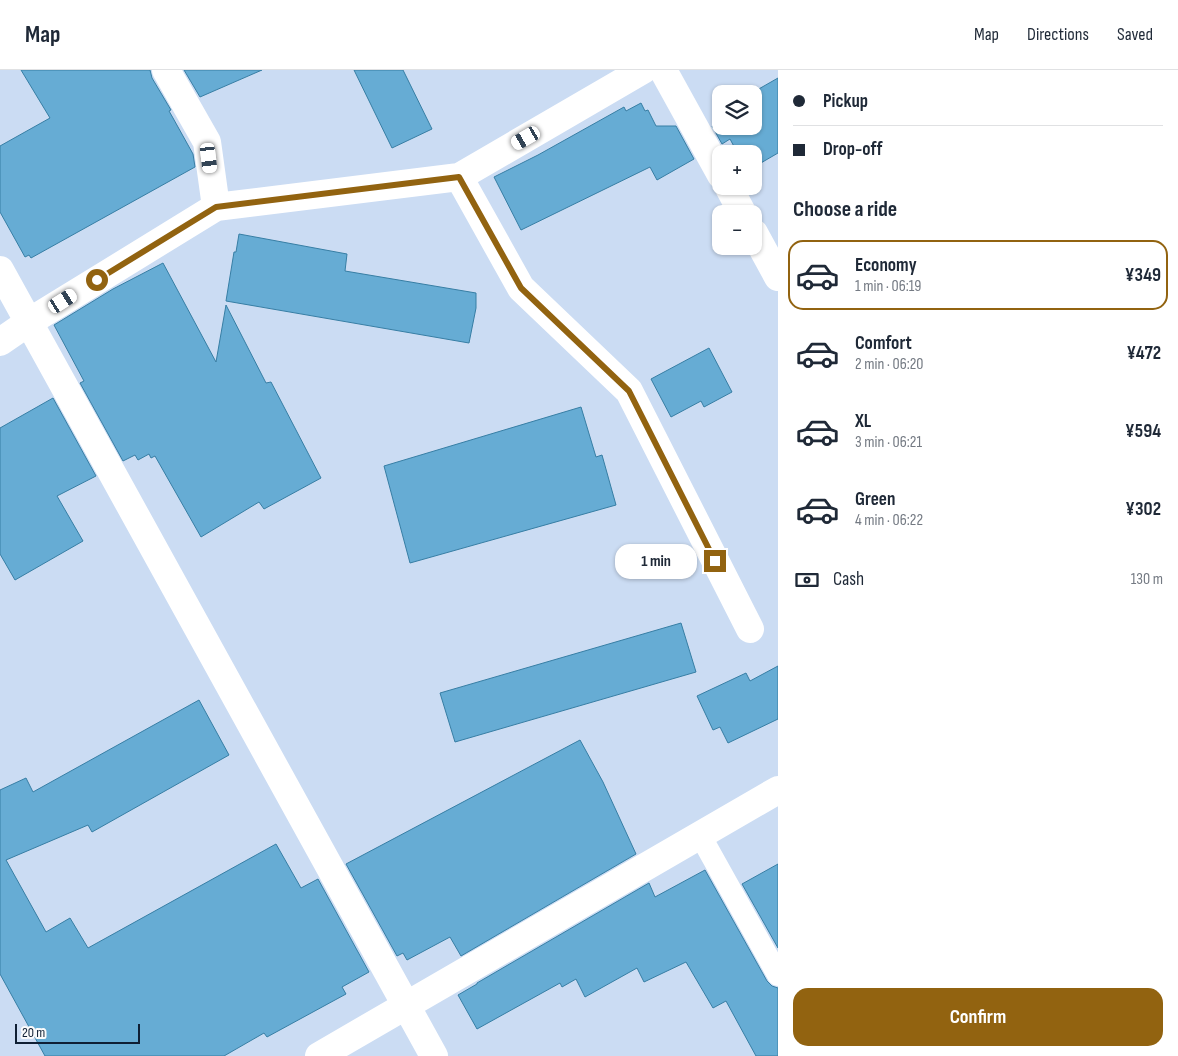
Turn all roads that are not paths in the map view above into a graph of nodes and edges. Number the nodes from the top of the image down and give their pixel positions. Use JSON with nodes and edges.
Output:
{"nodes":[{"id":1,"x":166,"y":70,"type":"edge"},
{"id":2,"x":643,"y":70,"type":"edge"},
{"id":3,"x":663,"y":70,"type":"edge"},
{"id":4,"x":712,"y":159,"type":"edge"},
{"id":5,"x":459,"y":177,"type":"junction"},
{"id":6,"x":216,"y":207,"type":"junction"},
{"id":7,"x":762,"y":248,"type":"edge"},
{"id":8,"x":0,"y":270,"type":"edge"},
{"id":9,"x":778,"y":277,"type":"edge"},
{"id":10,"x":29,"y":322,"type":"junction"},
{"id":11,"x":0,"y":342,"type":"edge"},
{"id":12,"x":750,"y":629,"type":"dead end"},
{"id":13,"x":778,"y":790,"type":"edge"},
{"id":14,"x":700,"y":835,"type":"junction"},
{"id":15,"x":778,"y":975,"type":"edge"},
{"id":16,"x":406,"y":1006,"type":"junction"},
{"id":17,"x":319,"y":1056,"type":"edge"},
{"id":18,"x":434,"y":1056,"type":"edge"}],
"edges":[{"from":1,"to":6,"type":"street"},
{"from":2,"to":5,"type":"street"},
{"from":3,"to":4,"type":"street"},
{"from":5,"to":6,"type":"street"},
{"from":5,"to":12,"type":"street"},
{"from":6,"to":10,"type":"street"},
{"from":7,"to":9,"type":"street"},
{"from":8,"to":10,"type":"street"},
{"from":10,"to":11,"type":"street"},
{"from":10,"to":16,"type":"street"},
{"from":13,"to":14,"type":"street"},
{"from":14,"to":15,"type":"lane"},
{"from":14,"to":16,"type":"street"},
{"from":16,"to":17,"type":"street"},
{"from":16,"to":18,"type":"street"}]}
